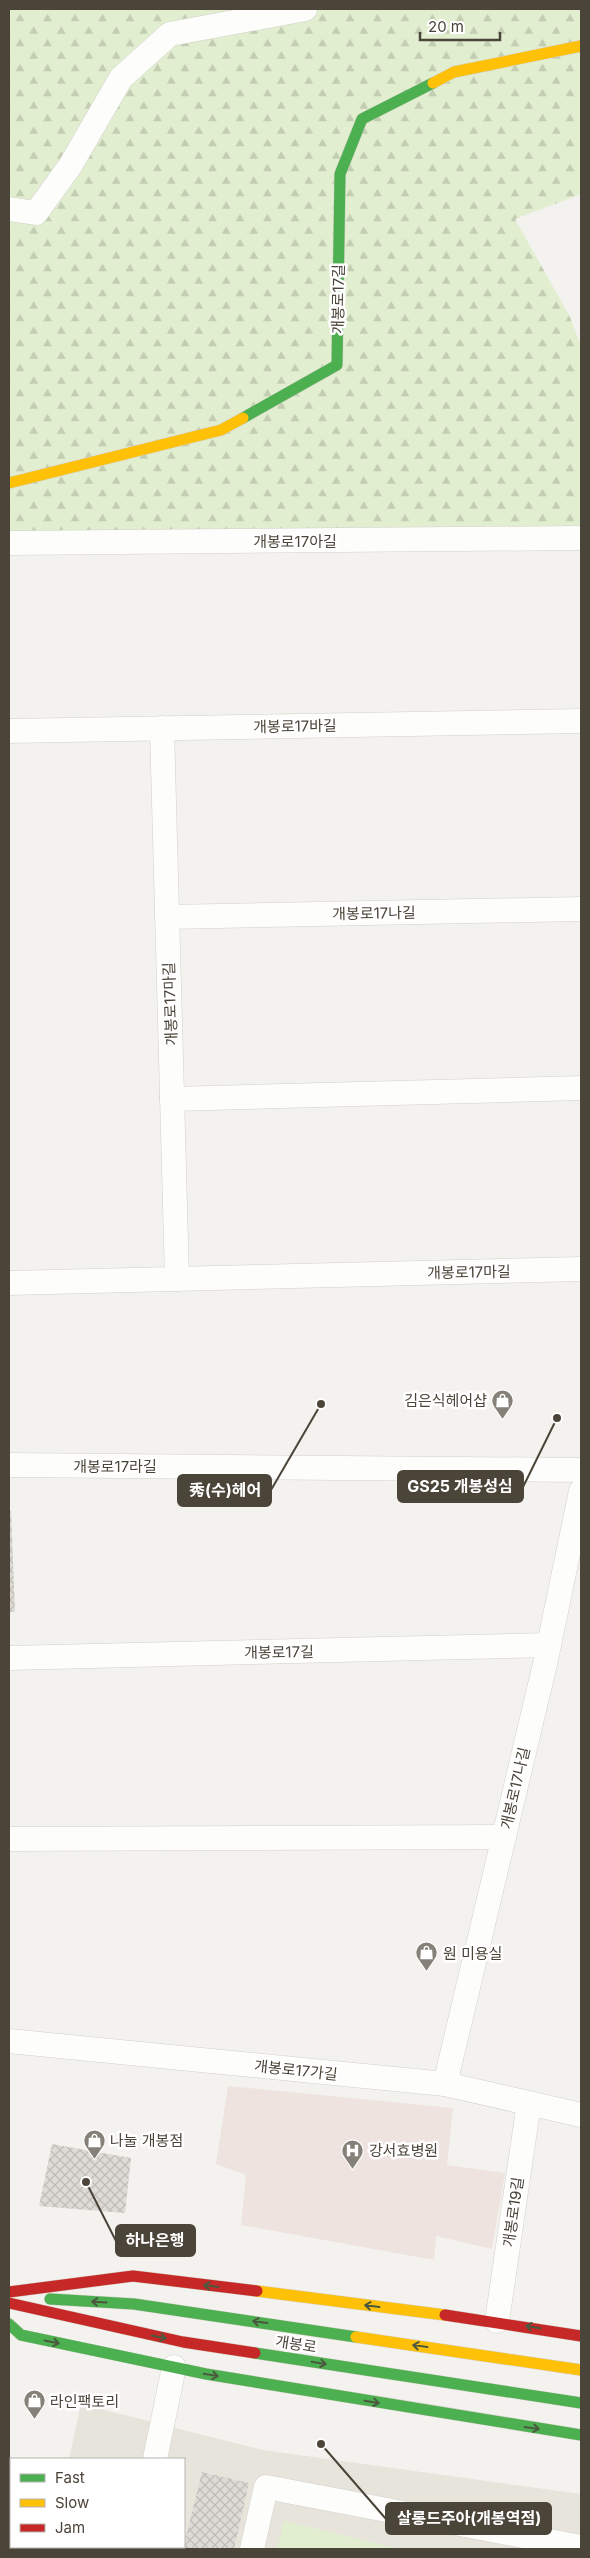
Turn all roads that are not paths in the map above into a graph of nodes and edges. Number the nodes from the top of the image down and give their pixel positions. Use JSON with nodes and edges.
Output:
{"nodes":[{"id":1,"x":306,"y":9,"type":"edge"},
{"id":2,"x":581,"y":46,"type":"edge"},
{"id":3,"x":9,"y":209,"type":"edge"},
{"id":4,"x":9,"y":483,"type":"edge"},
{"id":5,"x":581,"y":538,"type":"edge"},
{"id":6,"x":9,"y":543,"type":"edge"},
{"id":7,"x":581,"y":721,"type":"edge"},
{"id":8,"x":162,"y":728,"type":"junction"},
{"id":9,"x":9,"y":731,"type":"edge"},
{"id":10,"x":581,"y":909,"type":"edge"},
{"id":11,"x":167,"y":917,"type":"junction"},
{"id":12,"x":581,"y":1088,"type":"edge"},
{"id":13,"x":172,"y":1099,"type":"junction"},
{"id":14,"x":581,"y":1269,"type":"edge"},
{"id":15,"x":178,"y":1279,"type":"junction"},
{"id":16,"x":9,"y":1283,"type":"edge"},
{"id":17,"x":9,"y":1465,"type":"edge"},
{"id":18,"x":581,"y":1470,"type":"edge"},
{"id":19,"x":581,"y":1491,"type":"edge"},
{"id":20,"x":549,"y":1645,"type":"junction"},
{"id":21,"x":9,"y":1658,"type":"edge"},
{"id":22,"x":504,"y":1837,"type":"junction"},
{"id":23,"x":9,"y":1839,"type":"edge"},
{"id":24,"x":9,"y":2041,"type":"edge"},
{"id":25,"x":445,"y":2084,"type":"junction"},
{"id":26,"x":530,"y":2103,"type":"junction"},
{"id":27,"x":581,"y":2115,"type":"edge"},
{"id":28,"x":9,"y":2292,"type":"edge"},
{"id":29,"x":9,"y":2297,"type":"edge"},
{"id":30,"x":9,"y":2303,"type":"edge"},
{"id":31,"x":497,"y":2321,"type":"junction"},
{"id":32,"x":9,"y":2324,"type":"edge"},
{"id":33,"x":581,"y":2336,"type":"edge"},
{"id":34,"x":179,"y":2355,"type":"junction"},
{"id":35,"x":581,"y":2370,"type":"edge"},
{"id":36,"x":581,"y":2403,"type":"edge"},
{"id":37,"x":581,"y":2435,"type":"edge"},
{"id":38,"x":155,"y":2458,"type":"edge"},
{"id":39,"x":581,"y":2548,"type":"edge"},
{"id":40,"x":252,"y":2549,"type":"edge"}],
"edges":[{"from":1,"to":3,"type":"street"},
{"from":2,"to":4,"type":"main road","name":"개봉로17길"},
{"from":5,"to":6,"type":"street","name":"개봉로17아길"},
{"from":7,"to":8,"type":"street","name":"개봉로17바길"},
{"from":8,"to":9,"type":"street","name":"개봉로17바길"},
{"from":8,"to":11,"type":"street","name":"개봉로17마길"},
{"from":10,"to":11,"type":"street","name":"개봉로17나길"},
{"from":11,"to":13,"type":"street","name":"개봉로17마길"},
{"from":12,"to":13,"type":"street"},
{"from":13,"to":15,"type":"street","name":"개봉로17마길"},
{"from":14,"to":15,"type":"street","name":"개봉로17마길"},
{"from":15,"to":16,"type":"street","name":"개봉로17마길"},
{"from":17,"to":18,"type":"street","name":"개봉로17라길"},
{"from":19,"to":20,"type":"street","name":"개봉로17나길"},
{"from":20,"to":21,"type":"street","name":"개봉로17길"},
{"from":20,"to":22,"type":"street","name":"개봉로17나길"},
{"from":22,"to":23,"type":"street"},
{"from":22,"to":25,"type":"street","name":"개봉로17나길"},
{"from":24,"to":25,"type":"street","name":"개봉로17가길"},
{"from":25,"to":26,"type":"street","name":"개봉로17가길"},
{"from":26,"to":27,"type":"street","name":"개봉로17가길"},
{"from":26,"to":31,"type":"street","name":"개봉로19길"},
{"from":31,"to":28,"type":"main road","one_way":true},
{"from":35,"to":29,"type":"main road","name":"개봉로","one_way":true},
{"from":30,"to":34,"type":"main road","name":"개봉로","one_way":true},
{"from":33,"to":31,"type":"main road","one_way":true},
{"from":32,"to":34,"type":"main road","one_way":true},
{"from":34,"to":36,"type":"main road","name":"개봉로","one_way":true},
{"from":34,"to":37,"type":"main road","one_way":true},
{"from":34,"to":38,"type":"street"},
{"from":39,"to":40,"type":"street"}]}
